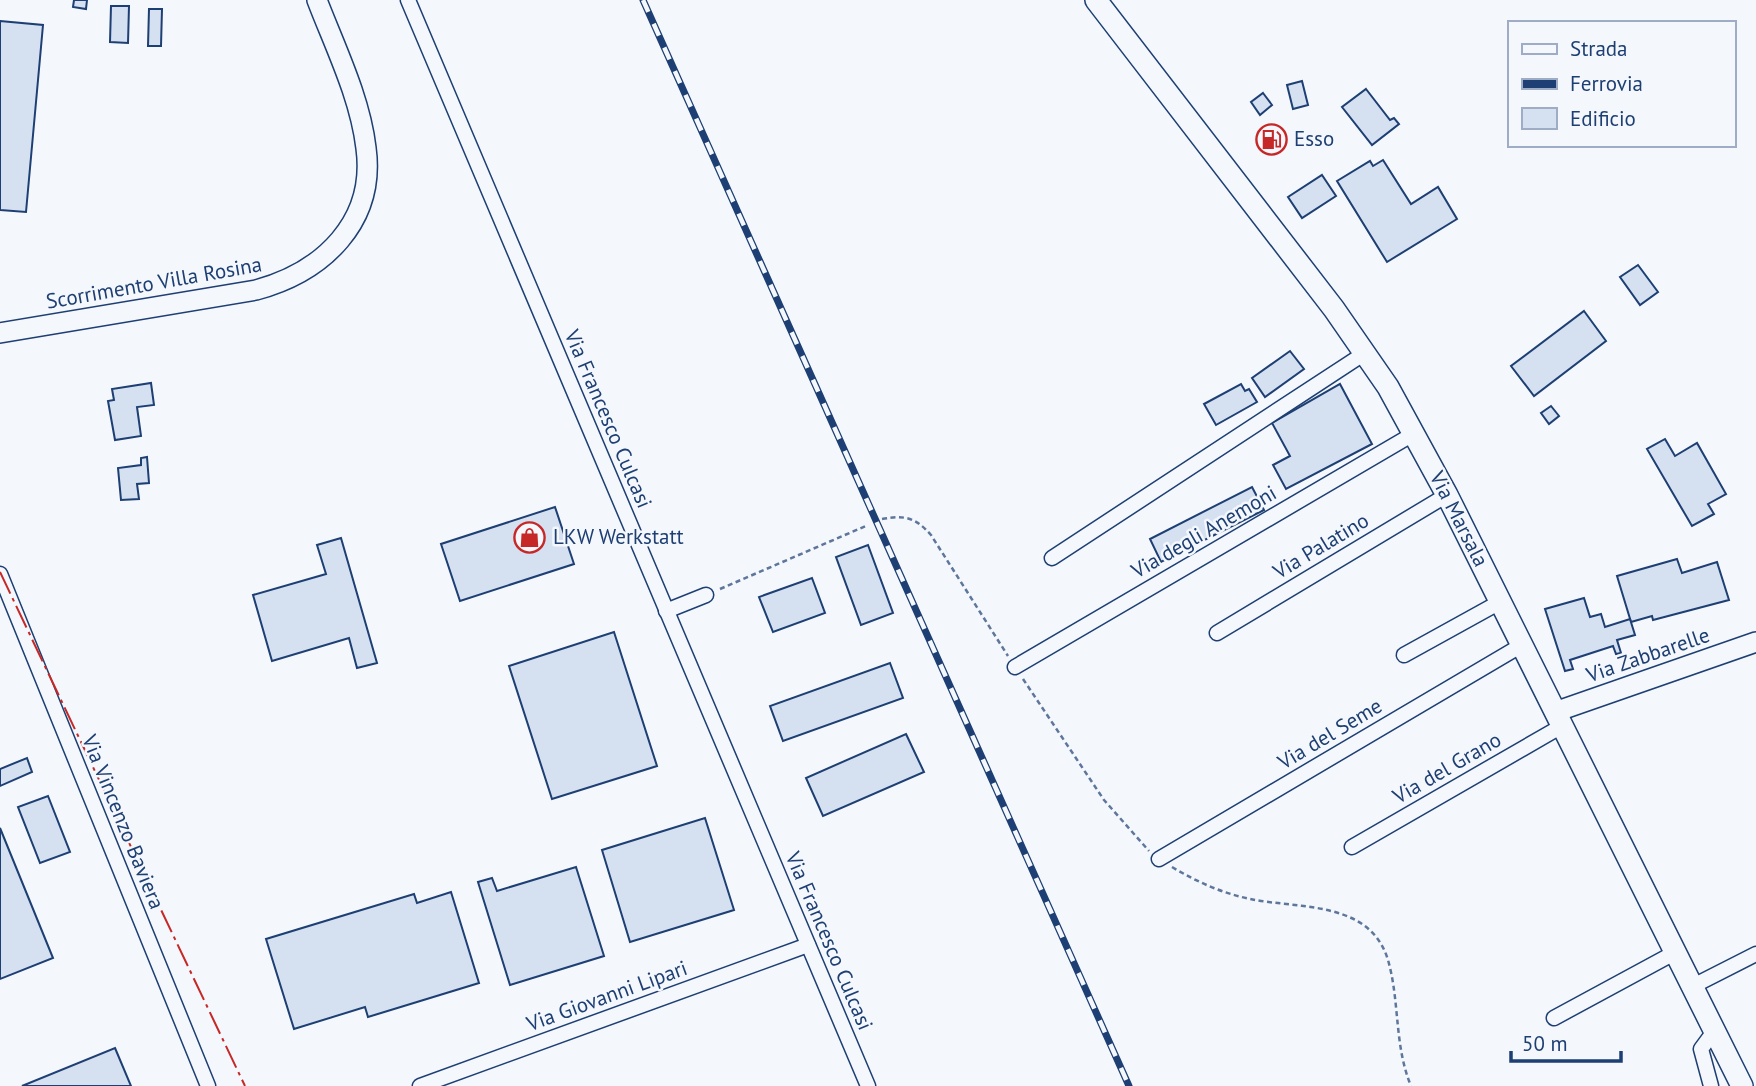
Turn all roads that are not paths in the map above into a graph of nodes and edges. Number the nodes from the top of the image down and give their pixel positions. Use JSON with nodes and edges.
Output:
{"nodes":[{"id":1,"x":317,"y":0,"type":"edge"},
{"id":2,"x":408,"y":0,"type":"edge"},
{"id":3,"x":1096,"y":0,"type":"edge"},
{"id":4,"x":0,"y":333,"type":"edge"},
{"id":5,"x":1365,"y":353,"type":"junction"},
{"id":6,"x":1415,"y":433,"type":"junction"},
{"id":7,"x":1447,"y":495,"type":"junction"},
{"id":8,"x":1052,"y":558,"type":"dead end"},
{"id":9,"x":0,"y":573,"type":"edge"},
{"id":10,"x":706,"y":595,"type":"road end"},
{"id":11,"x":1500,"y":601,"type":"junction"},
{"id":12,"x":667,"y":611,"type":"junction"},
{"id":13,"x":1216,"y":633,"type":"dead end"},
{"id":14,"x":1756,"y":642,"type":"edge"},
{"id":15,"x":1522,"y":645,"type":"junction"},
{"id":16,"x":1404,"y":655,"type":"dead end"},
{"id":17,"x":1015,"y":667,"type":"road end"},
{"id":18,"x":1559,"y":719,"type":"junction"},
{"id":19,"x":1352,"y":847,"type":"dead end"},
{"id":20,"x":1159,"y":859,"type":"road end"},
{"id":21,"x":808,"y":945,"type":"junction"},
{"id":22,"x":1676,"y":952,"type":"junction"},
{"id":23,"x":1756,"y":954,"type":"edge"},
{"id":24,"x":1693,"y":986,"type":"junction"},
{"id":25,"x":1554,"y":1018,"type":"dead end"},
{"id":26,"x":1714,"y":1030,"type":"junction"},
{"id":27,"x":208,"y":1086,"type":"edge"},
{"id":28,"x":420,"y":1086,"type":"edge"},
{"id":29,"x":868,"y":1086,"type":"edge"},
{"id":30,"x":1711,"y":1086,"type":"edge"},
{"id":31,"x":1742,"y":1086,"type":"edge"}],
"edges":[{"from":1,"to":4,"type":"main road","name":"Scorrimento Villa Rosina"},
{"from":2,"to":12,"type":"street","name":"Via Francesco Culcasi"},
{"from":3,"to":5,"type":"main road","name":"Via Marsala"},
{"from":5,"to":6,"type":"main road","name":"Via Marsala"},
{"from":5,"to":8,"type":"street"},
{"from":6,"to":7,"type":"main road","name":"Via Marsala"},
{"from":6,"to":17,"type":"street","name":"Via degli Anemoni"},
{"from":7,"to":11,"type":"main road","name":"Via Marsala"},
{"from":7,"to":13,"type":"street","name":"Via Palatino"},
{"from":9,"to":27,"type":"street","name":"Via Vincenzo Baviera"},
{"from":10,"to":12,"type":"street"},
{"from":11,"to":15,"type":"main road","name":"Via Marsala"},
{"from":11,"to":16,"type":"street"},
{"from":12,"to":21,"type":"street","name":"Via Francesco Culcasi"},
{"from":14,"to":18,"type":"main road","name":"Via Zabbarelle"},
{"from":15,"to":18,"type":"main road","name":"Via Marsala"},
{"from":15,"to":20,"type":"street","name":"Via del Seme"},
{"from":18,"to":19,"type":"street","name":"Via del Grano"},
{"from":18,"to":22,"type":"main road","name":"Via Marsala"},
{"from":21,"to":28,"type":"street","name":"Via Giovanni Lipari"},
{"from":21,"to":29,"type":"street","name":"Via Francesco Culcasi"},
{"from":22,"to":24,"type":"main road","name":"Via Marsala"},
{"from":22,"to":25,"type":"street"},
{"from":23,"to":24,"type":"street"},
{"from":24,"to":26,"type":"main road","name":"Via Marsala"},
{"from":26,"to":30,"type":"street"},
{"from":26,"to":31,"type":"main road","name":"Via Marsala"}]}
